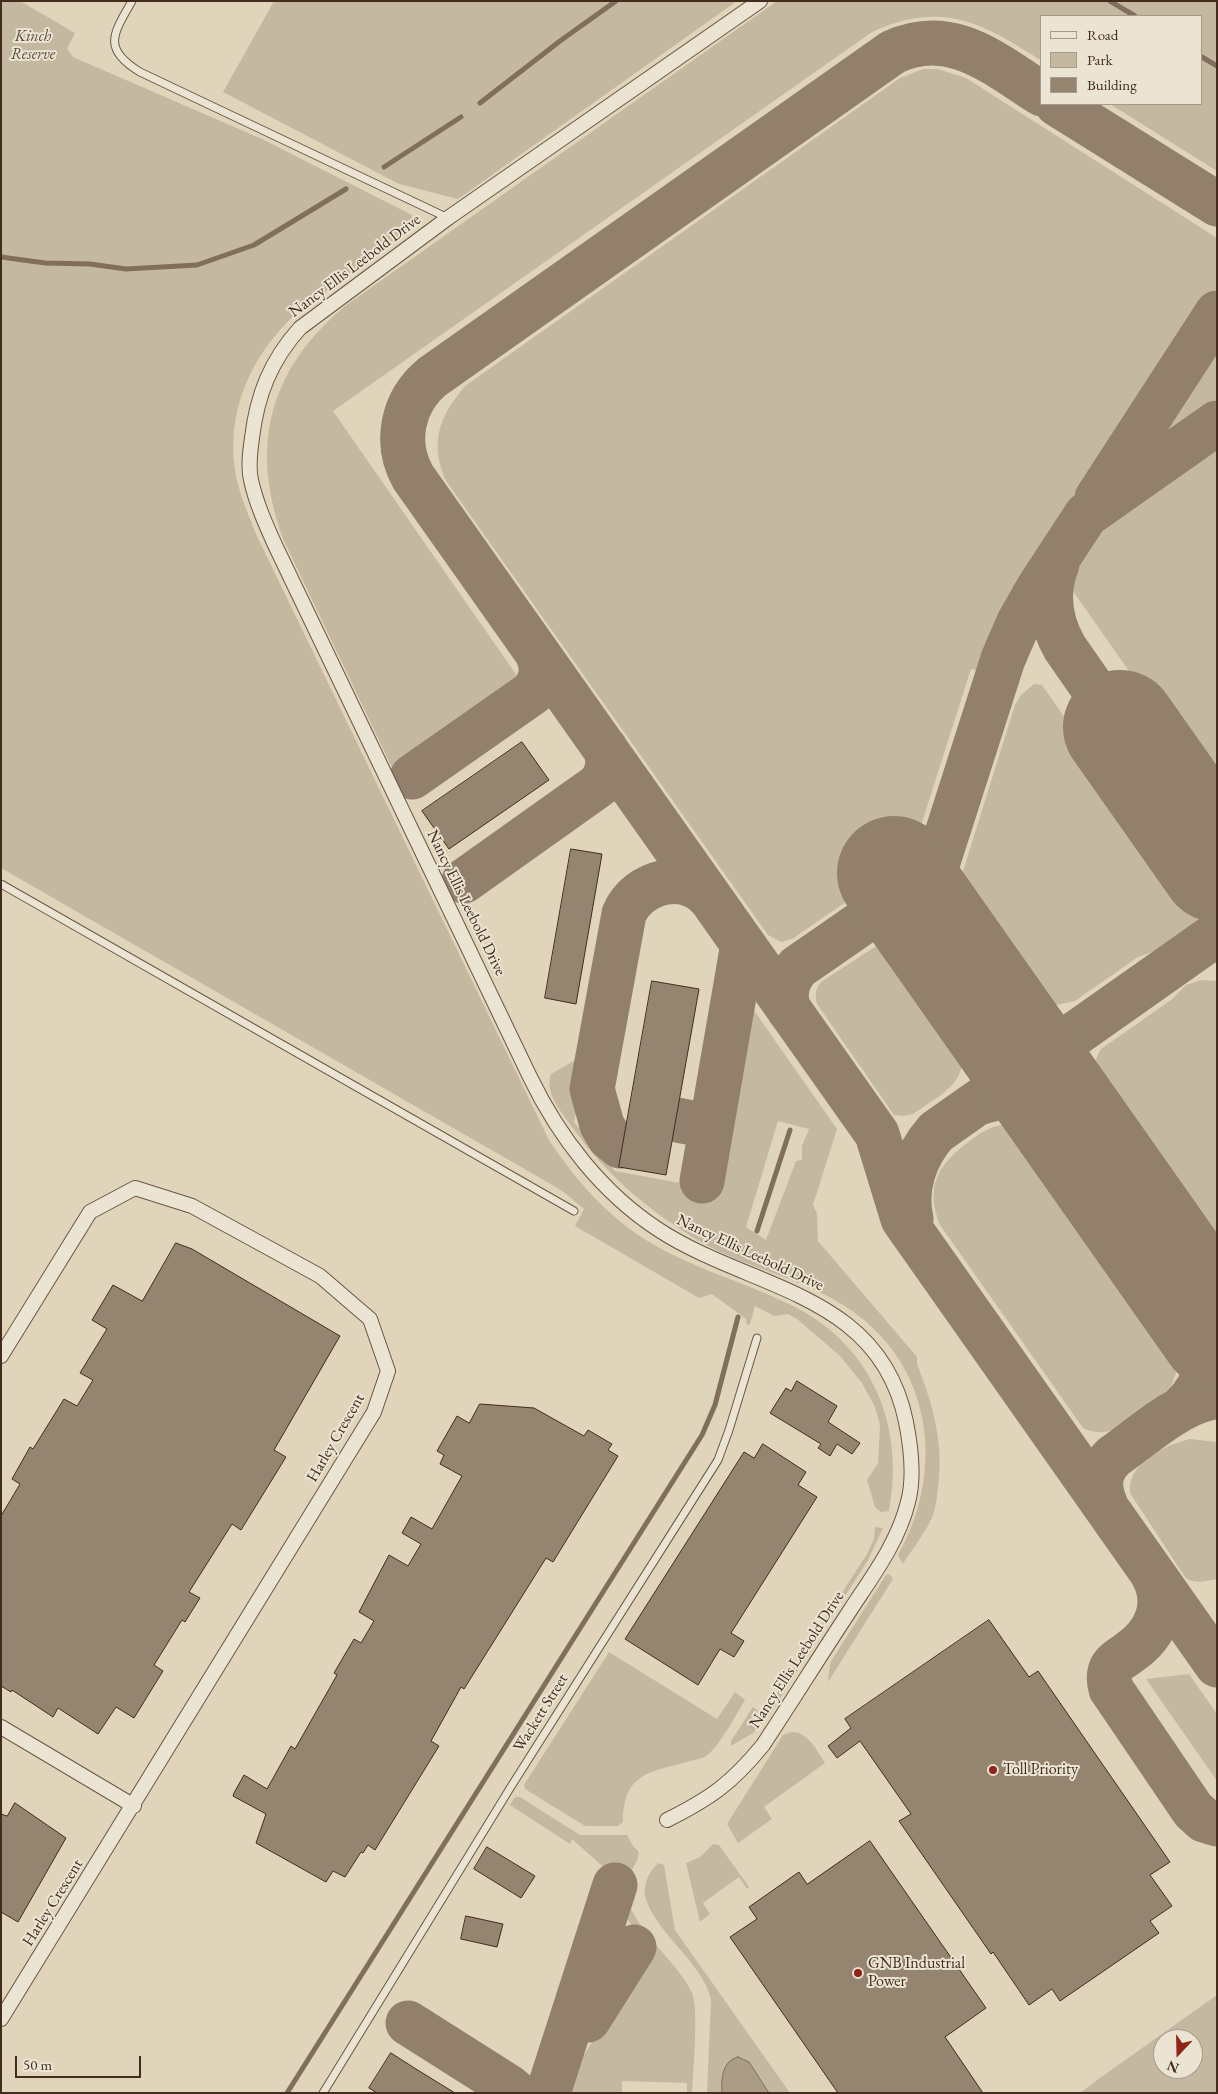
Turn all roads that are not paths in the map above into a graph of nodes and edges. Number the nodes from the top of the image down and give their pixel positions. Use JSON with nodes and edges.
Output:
{"nodes":[{"id":1,"x":132,"y":1,"type":"edge"},
{"id":2,"x":760,"y":1,"type":"edge"},
{"id":3,"x":448,"y":218,"type":"junction"},
{"id":4,"x":1,"y":884,"type":"edge"},
{"id":5,"x":574,"y":1212,"type":"dead end"},
{"id":6,"x":757,"y":1338,"type":"dead end"},
{"id":7,"x":1,"y":1356,"type":"edge"},
{"id":8,"x":1,"y":1727,"type":"edge"},
{"id":9,"x":134,"y":1806,"type":"junction"},
{"id":10,"x":668,"y":1820,"type":"dead end"},
{"id":11,"x":1,"y":2019,"type":"edge"},
{"id":12,"x":323,"y":2093,"type":"edge"}],
"edges":[{"from":1,"to":3,"type":"lane"},
{"from":2,"to":3,"type":"street","name":"Nancy Ellis Leebold Drive"},
{"from":3,"to":10,"type":"street","name":"Nancy Ellis Leebold Drive"},
{"from":4,"to":5,"type":"lane"},
{"from":6,"to":12,"type":"lane","name":"Wackett Street"},
{"from":7,"to":9,"type":"street","name":"Harley Crescent"},
{"from":8,"to":9,"type":"street"},
{"from":9,"to":11,"type":"street","name":"Harley Crescent"}]}
